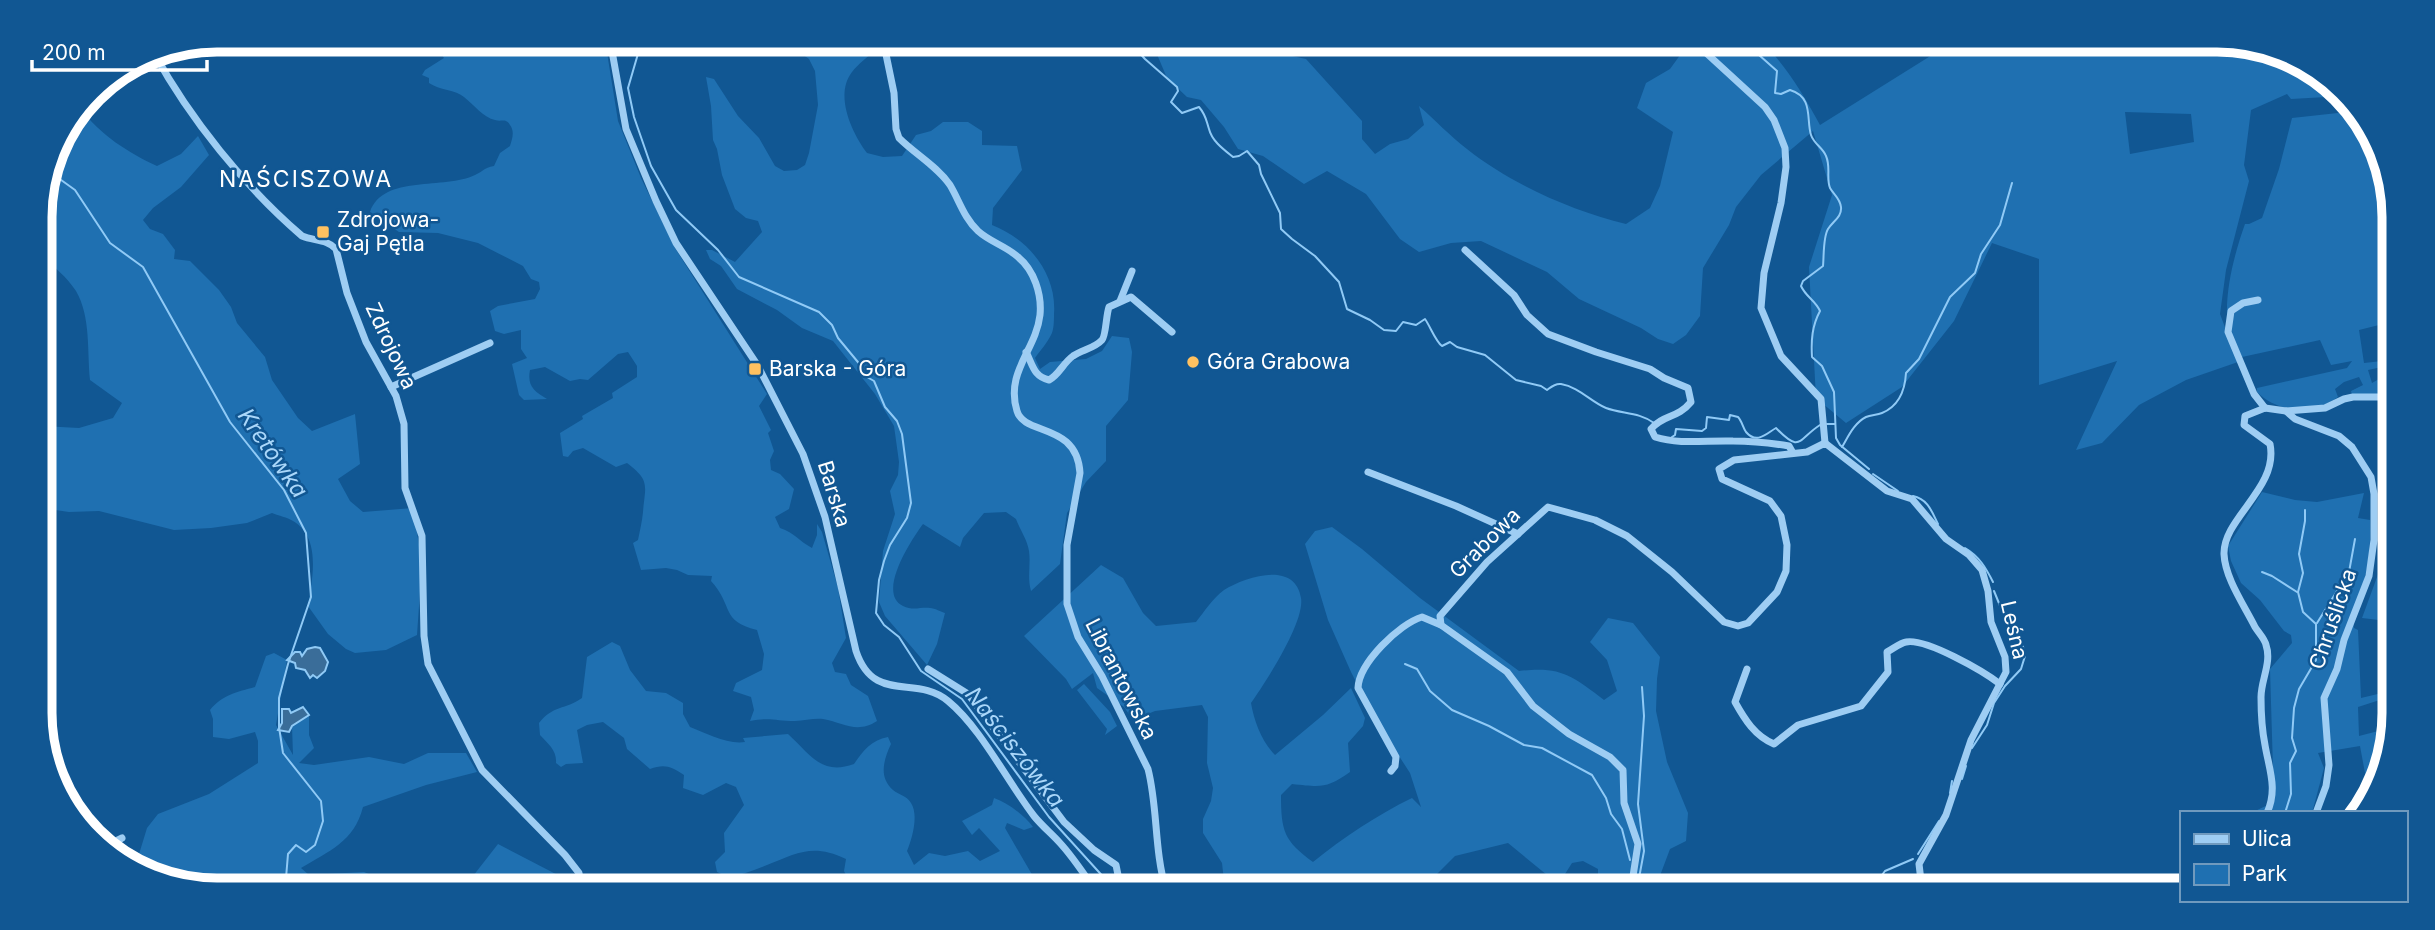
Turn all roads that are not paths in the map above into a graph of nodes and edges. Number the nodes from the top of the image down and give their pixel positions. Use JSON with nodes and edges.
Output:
{"nodes":[{"id":1,"x":1705,"y":52,"type":"edge"},
{"id":2,"x":612,"y":53,"type":"edge"},
{"id":3,"x":886,"y":53,"type":"edge"},
{"id":4,"x":159,"y":63,"type":"edge"},
{"id":5,"x":1465,"y":250,"type":"dead end"},
{"id":6,"x":1132,"y":271,"type":"dead end"},
{"id":7,"x":2258,"y":300,"type":"dead end"},
{"id":8,"x":1120,"y":302,"type":"junction"},
{"id":9,"x":1172,"y":332,"type":"dead end"},
{"id":10,"x":490,"y":343,"type":"dead end"},
{"id":11,"x":1026,"y":352,"type":"junction"},
{"id":12,"x":391,"y":387,"type":"junction"},
{"id":13,"x":2382,"y":397,"type":"edge"},
{"id":14,"x":2266,"y":408,"type":"junction"},
{"id":15,"x":2286,"y":411,"type":"junction"},
{"id":16,"x":1823,"y":444,"type":"junction"},
{"id":17,"x":1793,"y":453,"type":"junction"},
{"id":18,"x":1368,"y":472,"type":"dead end"},
{"id":19,"x":1518,"y":534,"type":"junction"},
{"id":20,"x":1441,"y":625,"type":"junction"},
{"id":21,"x":928,"y":669,"type":"dead end"},
{"id":22,"x":1747,"y":669,"type":"dead end"},
{"id":23,"x":2000,"y":684,"type":"junction"},
{"id":24,"x":1391,"y":771,"type":"dead end"},
{"id":25,"x":2268,"y":811,"type":"edge"},
{"id":26,"x":2317,"y":811,"type":"edge"},
{"id":27,"x":122,"y":838,"type":"dead end"},
{"id":28,"x":115,"y":842,"type":"edge"},
{"id":29,"x":1634,"y":877,"type":"edge"},
{"id":30,"x":1921,"y":877,"type":"edge"},
{"id":31,"x":580,"y":878,"type":"edge"},
{"id":32,"x":1087,"y":878,"type":"edge"},
{"id":33,"x":1116,"y":878,"type":"edge"},
{"id":34,"x":1163,"y":878,"type":"edge"}],
"edges":[{"from":1,"to":16,"type":"street"},
{"from":2,"to":32,"type":"street","name":"Barska"},
{"from":3,"to":11,"type":"street","name":"Librantowska"},
{"from":4,"to":12,"type":"street","name":"Zdrojowa"},
{"from":5,"to":17,"type":"street"},
{"from":6,"to":8,"type":"street"},
{"from":7,"to":14,"type":"street"},
{"from":8,"to":9,"type":"street"},
{"from":8,"to":11,"type":"street"},
{"from":10,"to":12,"type":"street"},
{"from":11,"to":34,"type":"street","name":"Librantowska"},
{"from":12,"to":31,"type":"street","name":"Zdrojowa"},
{"from":13,"to":15,"type":"street"},
{"from":14,"to":15,"type":"street","name":"Chruślicka"},
{"from":14,"to":25,"type":"street"},
{"from":15,"to":26,"type":"street","name":"Chruślicka"},
{"from":16,"to":17,"type":"street","name":"Grabowa"},
{"from":16,"to":23,"type":"street","name":"Leśna"},
{"from":17,"to":19,"type":"street","name":"Grabowa"},
{"from":18,"to":19,"type":"street"},
{"from":19,"to":20,"type":"street","name":"Grabowa"},
{"from":20,"to":24,"type":"street"},
{"from":20,"to":29,"type":"street"},
{"from":21,"to":33,"type":"street"},
{"from":22,"to":23,"type":"street"},
{"from":23,"to":30,"type":"street","name":"Leśna"},
{"from":27,"to":28,"type":"street"}]}
